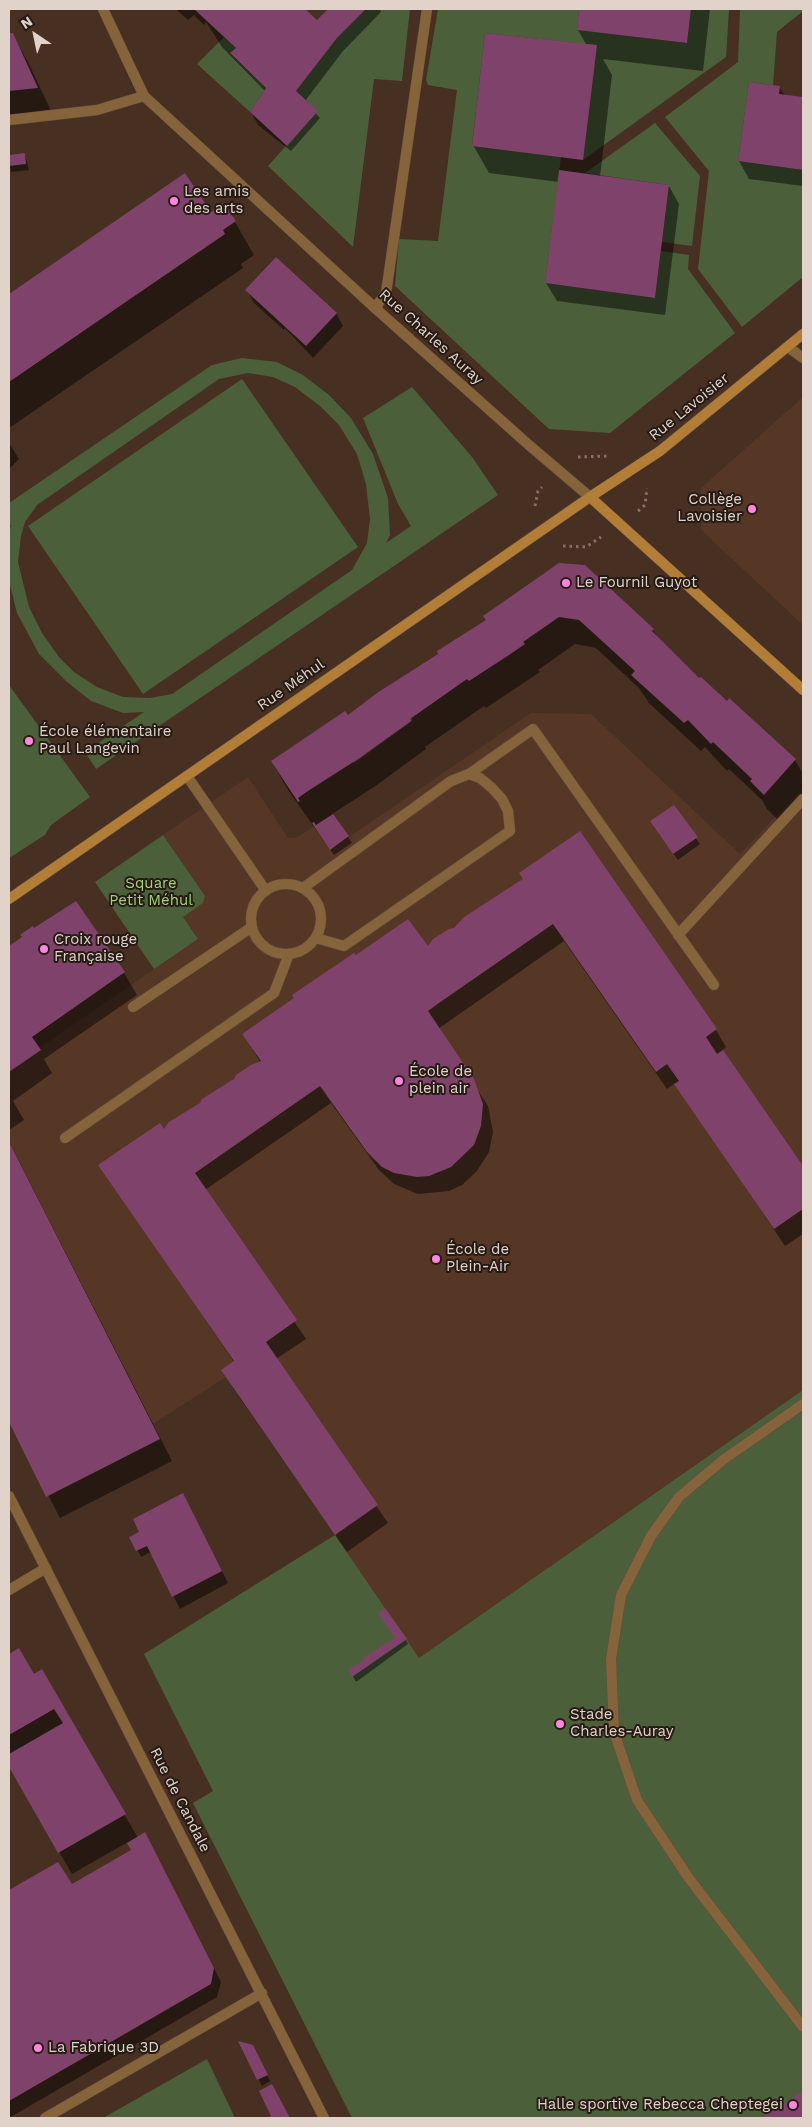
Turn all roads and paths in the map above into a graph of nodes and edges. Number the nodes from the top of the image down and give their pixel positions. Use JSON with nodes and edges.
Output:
{"nodes":[{"id":1,"x":103,"y":9,"type":"edge"},
{"id":2,"x":427,"y":9,"type":"edge"},
{"id":3,"x":144,"y":96,"type":"junction"},
{"id":4,"x":9,"y":120,"type":"edge"},
{"id":5,"x":375,"y":308,"type":"junction"},
{"id":6,"x":803,"y":334,"type":"edge"},
{"id":7,"x":788,"y":346,"type":"junction"},
{"id":8,"x":803,"y":358,"type":"edge"},
{"id":9,"x":590,"y":496,"type":"junction"},
{"id":10,"x":803,"y":690,"type":"edge"},
{"id":11,"x":469,"y":774,"type":"junction"},
{"id":12,"x":186,"y":776,"type":"junction"},
{"id":13,"x":803,"y":799,"type":"edge"},
{"id":14,"x":303,"y":888,"type":"junction"},
{"id":15,"x":266,"y":891,"type":"junction"},
{"id":16,"x":9,"y":899,"type":"edge"},
{"id":17,"x":252,"y":927,"type":"junction"},
{"id":18,"x":678,"y":935,"type":"junction"},
{"id":19,"x":316,"y":938,"type":"junction"},
{"id":20,"x":289,"y":954,"type":"junction"},
{"id":21,"x":714,"y":985,"type":"dead end"},
{"id":22,"x":133,"y":1008,"type":"dead end"},
{"id":23,"x":65,"y":1138,"type":"dead end"},
{"id":24,"x":803,"y":1404,"type":"edge"},
{"id":25,"x":9,"y":1496,"type":"edge"},
{"id":26,"x":46,"y":1568,"type":"junction"},
{"id":27,"x":9,"y":1590,"type":"edge"},
{"id":28,"x":262,"y":1993,"type":"junction"},
{"id":29,"x":803,"y":2028,"type":"edge"},
{"id":30,"x":45,"y":2118,"type":"edge"},
{"id":31,"x":324,"y":2118,"type":"edge"}],
"edges":[{"from":1,"to":3,"type":"street"},
{"from":2,"to":5,"type":"street"},
{"from":3,"to":4,"type":"street"},
{"from":3,"to":5,"type":"street","name":"Rue Charles Auray"},
{"from":5,"to":9,"type":"street","name":"Rue Charles Auray"},
{"from":6,"to":7,"type":"street","name":"Rue Lavoisier"},
{"from":7,"to":8,"type":"street"},
{"from":7,"to":9,"type":"street","name":"Rue Lavoisier"},
{"from":9,"to":10,"type":"street","name":"Rue Charles Auray"},
{"from":9,"to":12,"type":"street","name":"Rue Méhul"},
{"from":11,"to":14,"type":"street"},
{"from":11,"to":18,"type":"street"},
{"from":11,"to":19,"type":"street"},
{"from":12,"to":15,"type":"street"},
{"from":12,"to":16,"type":"street","name":"Rue Méhul"},
{"from":13,"to":18,"type":"street"},
{"from":14,"to":15,"type":"street"},
{"from":14,"to":19,"type":"street"},
{"from":15,"to":17,"type":"street"},
{"from":17,"to":20,"type":"street"},
{"from":17,"to":22,"type":"street"},
{"from":18,"to":21,"type":"street"},
{"from":19,"to":20,"type":"street"},
{"from":20,"to":23,"type":"street"},
{"from":24,"to":29,"type":"street"},
{"from":25,"to":26,"type":"street","name":"Rue de Candale"},
{"from":26,"to":27,"type":"street"},
{"from":26,"to":28,"type":"street","name":"Rue de Candale"},
{"from":28,"to":30,"type":"street"},
{"from":28,"to":31,"type":"street","name":"Rue de Candale"}]}
